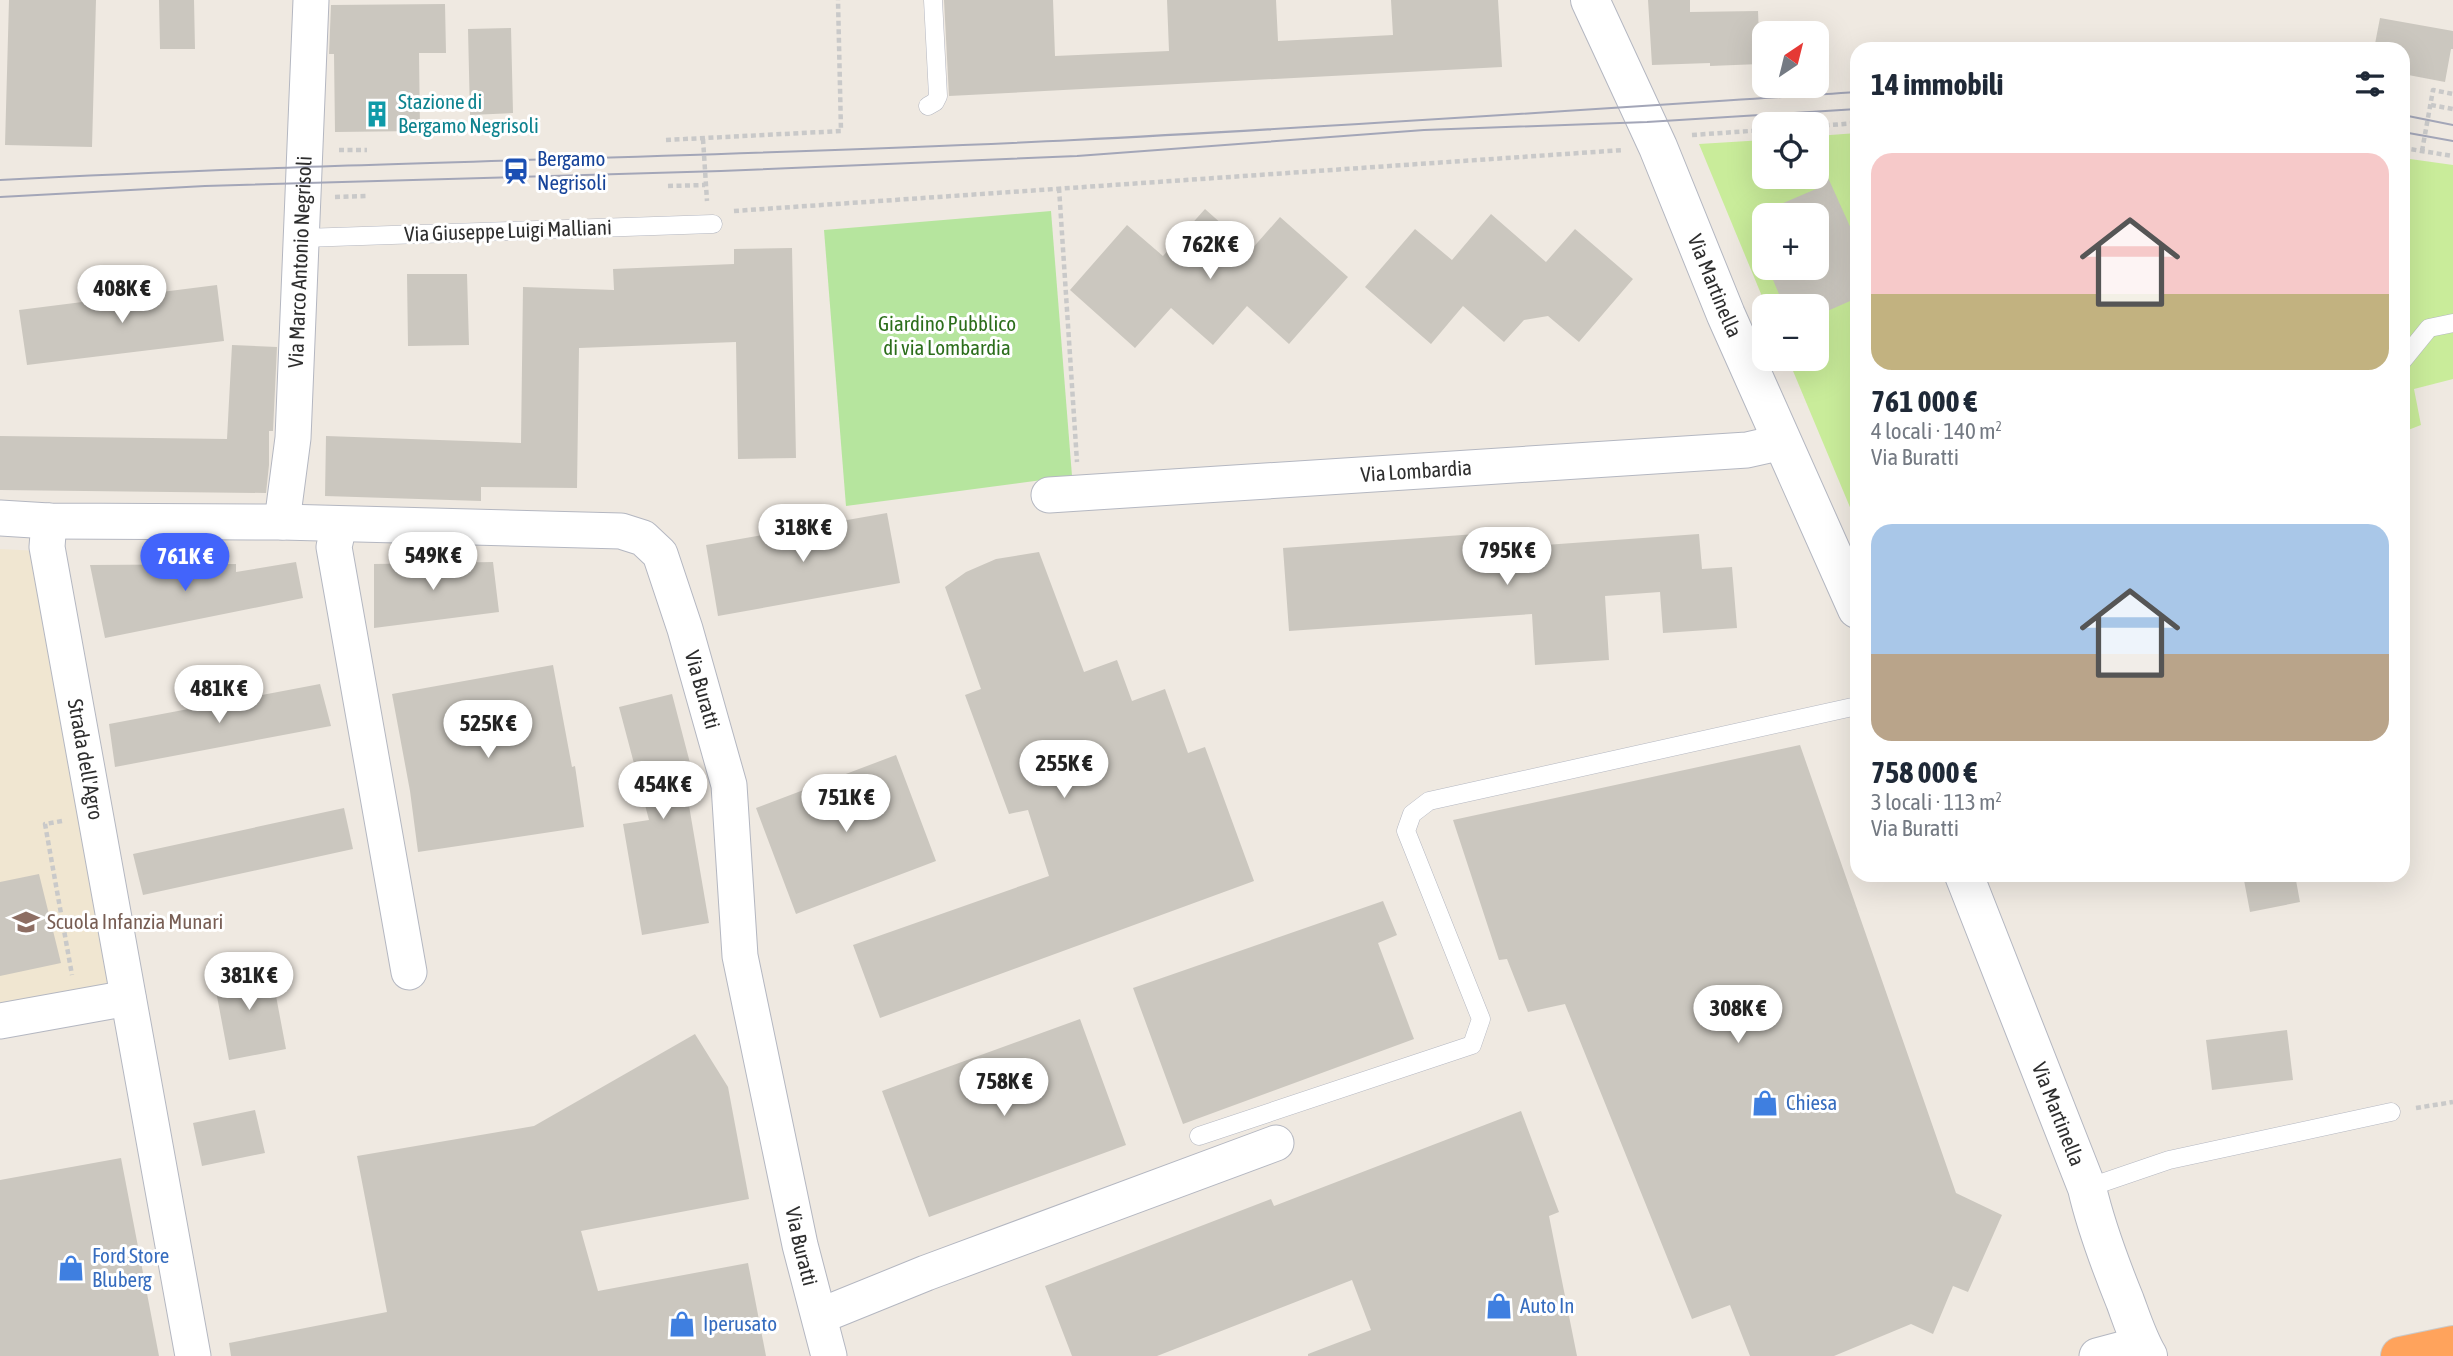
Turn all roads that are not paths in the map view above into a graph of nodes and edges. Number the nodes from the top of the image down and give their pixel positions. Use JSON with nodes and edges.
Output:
{"nodes":[{"id":1,"x":311,"y":0,"type":"edge"},
{"id":2,"x":933,"y":0,"type":"edge"},
{"id":3,"x":1590,"y":0,"type":"edge"},
{"id":4,"x":928,"y":106,"type":"dead end"},
{"id":5,"x":712,"y":218,"type":"road end"},
{"id":6,"x":303,"y":238,"type":"junction"},
{"id":7,"x":2453,"y":323,"type":"edge"},
{"id":8,"x":2410,"y":351,"type":"edge"},
{"id":9,"x":1782,"y":442,"type":"junction"},
{"id":10,"x":1064,"y":495,"type":"road end"},
{"id":11,"x":0,"y":518,"type":"edge"},
{"id":12,"x":49,"y":521,"type":"junction"},
{"id":13,"x":282,"y":522,"type":"junction"},
{"id":14,"x":339,"y":525,"type":"junction"},
{"id":15,"x":1850,"y":593,"type":"edge"},
{"id":16,"x":1850,"y":708,"type":"edge"},
{"id":17,"x":1967,"y":882,"type":"edge"},
{"id":18,"x":409,"y":972,"type":"dead end"},
{"id":19,"x":128,"y":998,"type":"junction"},
{"id":20,"x":0,"y":1021,"type":"edge"},
{"id":21,"x":2391,"y":1112,"type":"road end"},
{"id":22,"x":1199,"y":1136,"type":"dead end"},
{"id":23,"x":1276,"y":1143,"type":"dead end"},
{"id":24,"x":2087,"y":1188,"type":"junction"},
{"id":25,"x":820,"y":1316,"type":"junction"},
{"id":26,"x":2453,"y":1345,"type":"edge"},
{"id":27,"x":2145,"y":1350,"type":"edge"},
{"id":28,"x":193,"y":1356,"type":"edge"},
{"id":29,"x":829,"y":1356,"type":"edge"},
{"id":30,"x":2097,"y":1356,"type":"edge"},
{"id":31,"x":2400,"y":1356,"type":"edge"}],
"edges":[{"from":1,"to":6,"type":"street","name":"Via Marco Antonio Negrisoli"},
{"from":2,"to":4,"type":"lane"},
{"from":3,"to":9,"type":"street","name":"Via Martinella"},
{"from":5,"to":6,"type":"lane","name":"Via Giuseppe Luigi Malliani"},
{"from":6,"to":13,"type":"street","name":"Via Marco Antonio Negrisoli"},
{"from":7,"to":8,"type":"lane"},
{"from":9,"to":10,"type":"street","name":"Via Lombardia"},
{"from":9,"to":15,"type":"street","name":"Via Martinella"},
{"from":11,"to":12,"type":"street","name":"Via Buratti"},
{"from":12,"to":13,"type":"street","name":"Via Buratti"},
{"from":12,"to":19,"type":"street","name":"Strada dell'Agro"},
{"from":13,"to":14,"type":"street","name":"Via Buratti"},
{"from":14,"to":18,"type":"street"},
{"from":14,"to":25,"type":"street","name":"Via Buratti"},
{"from":16,"to":22,"type":"lane"},
{"from":17,"to":24,"type":"street","name":"Via Martinella"},
{"from":19,"to":20,"type":"street"},
{"from":19,"to":28,"type":"street","name":"Strada dell'Agro"},
{"from":21,"to":24,"type":"lane"},
{"from":23,"to":25,"type":"street","name":"Via Buratti"},
{"from":24,"to":27,"type":"street","name":"Via Martinella"},
{"from":25,"to":29,"type":"street","name":"Via Buratti"},
{"from":26,"to":31,"type":"highway"},
{"from":27,"to":30,"type":"street"}]}
